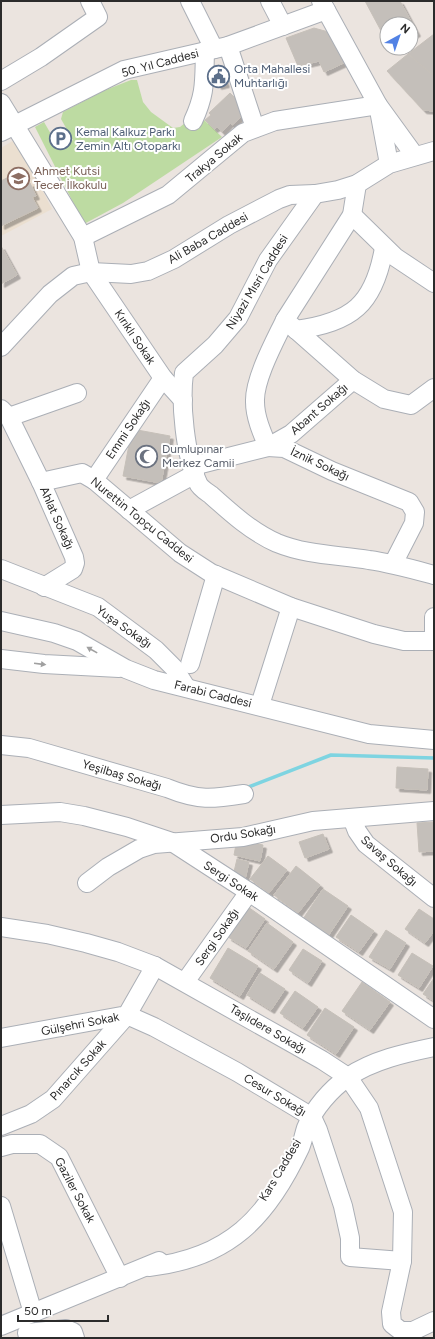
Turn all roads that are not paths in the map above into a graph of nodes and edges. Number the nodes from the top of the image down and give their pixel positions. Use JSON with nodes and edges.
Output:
{"nodes":[{"id":1,"x":90,"y":1,"type":"edge"},
{"id":2,"x":190,"y":1,"type":"edge"},
{"id":3,"x":270,"y":1,"type":"edge"},
{"id":4,"x":323,"y":5,"type":"edge"},
{"id":5,"x":283,"y":26,"type":"junction"},
{"id":6,"x":216,"y":48,"type":"junction"},
{"id":7,"x":1,"y":82,"type":"edge"},
{"id":8,"x":1,"y":103,"type":"edge"},
{"id":9,"x":378,"y":105,"type":"junction"},
{"id":10,"x":193,"y":121,"type":"dead end"},
{"id":11,"x":8,"y":128,"type":"edge"},
{"id":12,"x":255,"y":128,"type":"junction"},
{"id":13,"x":434,"y":151,"type":"edge"},
{"id":14,"x":415,"y":156,"type":"junction"},
{"id":15,"x":389,"y":164,"type":"junction"},
{"id":16,"x":357,"y":184,"type":"junction"},
{"id":17,"x":315,"y":194,"type":"junction"},
{"id":18,"x":352,"y":215,"type":"junction"},
{"id":19,"x":83,"y":237,"type":"junction"},
{"id":20,"x":384,"y":248,"type":"junction"},
{"id":21,"x":91,"y":272,"type":"junction"},
{"id":22,"x":434,"y":284,"type":"edge"},
{"id":23,"x":290,"y":325,"type":"junction"},
{"id":24,"x":1,"y":345,"type":"edge"},
{"id":25,"x":163,"y":378,"type":"junction"},
{"id":26,"x":352,"y":380,"type":"junction"},
{"id":27,"x":434,"y":388,"type":"edge"},
{"id":28,"x":77,"y":393,"type":"dead end"},
{"id":29,"x":183,"y":400,"type":"junction"},
{"id":30,"x":5,"y":413,"type":"edge"},
{"id":31,"x":268,"y":447,"type":"junction"},
{"id":32,"x":194,"y":470,"type":"junction"},
{"id":33,"x":94,"y":480,"type":"junction"},
{"id":34,"x":41,"y":482,"type":"junction"},
{"id":35,"x":129,"y":510,"type":"junction"},
{"id":36,"x":393,"y":564,"type":"junction"},
{"id":37,"x":1,"y":569,"type":"edge"},
{"id":38,"x":216,"y":575,"type":"junction"},
{"id":39,"x":434,"y":575,"type":"edge"},
{"id":40,"x":44,"y":586,"type":"junction"},
{"id":41,"x":291,"y":607,"type":"junction"},
{"id":42,"x":434,"y":617,"type":"edge"},
{"id":43,"x":1,"y":621,"type":"edge"},
{"id":44,"x":434,"y":634,"type":"edge"},
{"id":45,"x":434,"y":641,"type":"edge"},
{"id":46,"x":1,"y":658,"type":"edge"},
{"id":47,"x":190,"y":664,"type":"dead end"},
{"id":48,"x":126,"y":669,"type":"junction"},
{"id":49,"x":186,"y":687,"type":"junction"},
{"id":50,"x":260,"y":705,"type":"junction"},
{"id":51,"x":434,"y":740,"type":"edge"},
{"id":52,"x":1,"y":745,"type":"edge"},
{"id":53,"x":244,"y":794,"type":"dead end"},
{"id":54,"x":434,"y":811,"type":"edge"},
{"id":55,"x":1,"y":816,"type":"edge"},
{"id":56,"x":352,"y":818,"type":"junction"},
{"id":57,"x":172,"y":842,"type":"junction"},
{"id":58,"x":87,"y":883,"type":"dead end"},
{"id":59,"x":249,"y":892,"type":"junction"},
{"id":60,"x":434,"y":898,"type":"edge"},
{"id":61,"x":1,"y":927,"type":"edge"},
{"id":62,"x":155,"y":966,"type":"junction"},
{"id":63,"x":185,"y":982,"type":"junction"},
{"id":64,"x":127,"y":1015,"type":"junction"},
{"id":65,"x":434,"y":1019,"type":"edge"},
{"id":66,"x":1,"y":1038,"type":"edge"},
{"id":67,"x":434,"y":1047,"type":"edge"},
{"id":68,"x":348,"y":1077,"type":"junction"},
{"id":69,"x":309,"y":1123,"type":"junction"},
{"id":70,"x":1,"y":1126,"type":"edge"},
{"id":71,"x":1,"y":1147,"type":"edge"},
{"id":72,"x":1,"y":1206,"type":"edge"},
{"id":73,"x":402,"y":1261,"type":"junction"},
{"id":74,"x":120,"y":1278,"type":"junction"},
{"id":75,"x":33,"y":1313,"type":"junction"},
{"id":76,"x":434,"y":1320,"type":"edge"},
{"id":77,"x":1,"y":1326,"type":"edge"},
{"id":78,"x":26,"y":1335,"type":"edge"},
{"id":79,"x":75,"y":1338,"type":"edge"}],
"edges":[{"from":1,"to":7,"type":"street"},
{"from":2,"to":6,"type":"street"},
{"from":3,"to":5,"type":"street"},
{"from":4,"to":5,"type":"street","name":"50. Yıl Caddesi"},
{"from":4,"to":9,"type":"street"},
{"from":5,"to":6,"type":"street","name":"50. Yıl Caddesi"},
{"from":6,"to":10,"type":"street"},
{"from":6,"to":11,"type":"street","name":"50. Yıl Caddesi"},
{"from":6,"to":12,"type":"street"},
{"from":8,"to":11,"type":"street"},
{"from":9,"to":12,"type":"street","name":"Trakya Sokak"},
{"from":9,"to":14,"type":"street"},
{"from":9,"to":15,"type":"street"},
{"from":11,"to":19,"type":"street"},
{"from":12,"to":19,"type":"street","name":"Trakya Sokak"},
{"from":13,"to":14,"type":"street","name":"Ali Baba Caddesi"},
{"from":14,"to":15,"type":"street","name":"Ali Baba Caddesi"},
{"from":15,"to":16,"type":"street","name":"Ali Baba Caddesi"},
{"from":16,"to":17,"type":"street","name":"Ali Baba Caddesi"},
{"from":16,"to":18,"type":"street"},
{"from":17,"to":21,"type":"street","name":"Ali Baba Caddesi"},
{"from":17,"to":29,"type":"street","name":"Niyazi Mısri Caddesi"},
{"from":18,"to":20,"type":"street"},
{"from":18,"to":23,"type":"street"},
{"from":19,"to":21,"type":"street"},
{"from":20,"to":22,"type":"street"},
{"from":20,"to":23,"type":"street"},
{"from":21,"to":24,"type":"street","name":"Ali Baba Caddesi"},
{"from":21,"to":25,"type":"street","name":"Kırıklı Sokak"},
{"from":23,"to":26,"type":"street"},
{"from":23,"to":31,"type":"street"},
{"from":25,"to":29,"type":"street","name":"Kırıklı Sokak"},
{"from":25,"to":33,"type":"street","name":"Emmi Sokağı"},
{"from":26,"to":27,"type":"street"},
{"from":26,"to":31,"type":"street","name":"Abant Sokağı"},
{"from":28,"to":30,"type":"street"},
{"from":29,"to":32,"type":"street","name":"Niyazi Mısri Caddesi"},
{"from":30,"to":34,"type":"street"},
{"from":31,"to":32,"type":"street","name":"Abant Sokağı"},
{"from":31,"to":36,"type":"street","name":"İznik Sokağı"},
{"from":32,"to":35,"type":"street","name":"Abant Sokağı"},
{"from":32,"to":36,"type":"street","name":"Niyazi Mısri Caddesi"},
{"from":33,"to":34,"type":"street","name":"Nurettin Topçu Caddesi"},
{"from":33,"to":35,"type":"street","name":"Nurettin Topçu Caddesi"},
{"from":34,"to":40,"type":"street","name":"Ahlat Sokağı"},
{"from":35,"to":38,"type":"street","name":"Nurettin Topçu Caddesi"},
{"from":36,"to":39,"type":"street","name":"Niyazi Mısri Caddesi"},
{"from":37,"to":40,"type":"street","name":"Yuşa Sokağı"},
{"from":38,"to":41,"type":"street","name":"Nurettin Topçu Caddesi"},
{"from":38,"to":47,"type":"street"},
{"from":40,"to":49,"type":"street","name":"Yuşa Sokağı"},
{"from":41,"to":45,"type":"street","name":"Nurettin Topçu Caddesi"},
{"from":41,"to":50,"type":"street"},
{"from":42,"to":44,"type":"street"},
{"from":48,"to":43,"type":"street","name":"Farabi Caddesi","one_way":true},
{"from":46,"to":48,"type":"street","one_way":true},
{"from":48,"to":49,"type":"street","name":"Farabi Caddesi"},
{"from":49,"to":50,"type":"street","name":"Farabi Caddesi"},
{"from":50,"to":51,"type":"street","name":"Farabi Caddesi"},
{"from":52,"to":53,"type":"street","name":"Yeşilbaş Sokağı"},
{"from":54,"to":56,"type":"street","name":"Ordu Sokağı"},
{"from":55,"to":57,"type":"street","name":"Sergi Sokak"},
{"from":56,"to":57,"type":"street","name":"Ordu Sokağı"},
{"from":56,"to":60,"type":"street","name":"Savaş Sokağı"},
{"from":57,"to":58,"type":"street","name":"Ordu Sokağı"},
{"from":57,"to":59,"type":"street","name":"Sergi Sokak"},
{"from":59,"to":63,"type":"street","name":"Sergi Sokağı"},
{"from":59,"to":65,"type":"street","name":"Sergi Sokak"},
{"from":61,"to":62,"type":"street","name":"Taşlıdere Sokağı"},
{"from":62,"to":63,"type":"street","name":"Taşlıdere Sokağı"},
{"from":62,"to":64,"type":"street","name":"Gülşehri Sokak"},
{"from":63,"to":68,"type":"street","name":"Taşlıdere Sokağı"},
{"from":64,"to":66,"type":"street","name":"Gülşehri Sokak"},
{"from":64,"to":69,"type":"street","name":"Cesur Sokağı"},
{"from":64,"to":70,"type":"street","name":"Pınarcık Sokak"},
{"from":67,"to":68,"type":"street","name":"Kars Caddesi"},
{"from":68,"to":69,"type":"street","name":"Kars Caddesi"},
{"from":68,"to":73,"type":"street","name":"Taşlıdere Sokağı"},
{"from":69,"to":73,"type":"street","name":"Cesur Sokağı"},
{"from":69,"to":74,"type":"street","name":"Kars Caddesi"},
{"from":71,"to":74,"type":"street","name":"Gaziler Sokak"},
{"from":72,"to":75,"type":"street"},
{"from":73,"to":76,"type":"street","name":"Taşlıdere Sokağı"},
{"from":74,"to":75,"type":"street","name":"Kars Caddesi"},
{"from":75,"to":77,"type":"street","name":"Kars Caddesi"},
{"from":75,"to":78,"type":"street"},
{"from":78,"to":79,"type":"street"}]}
